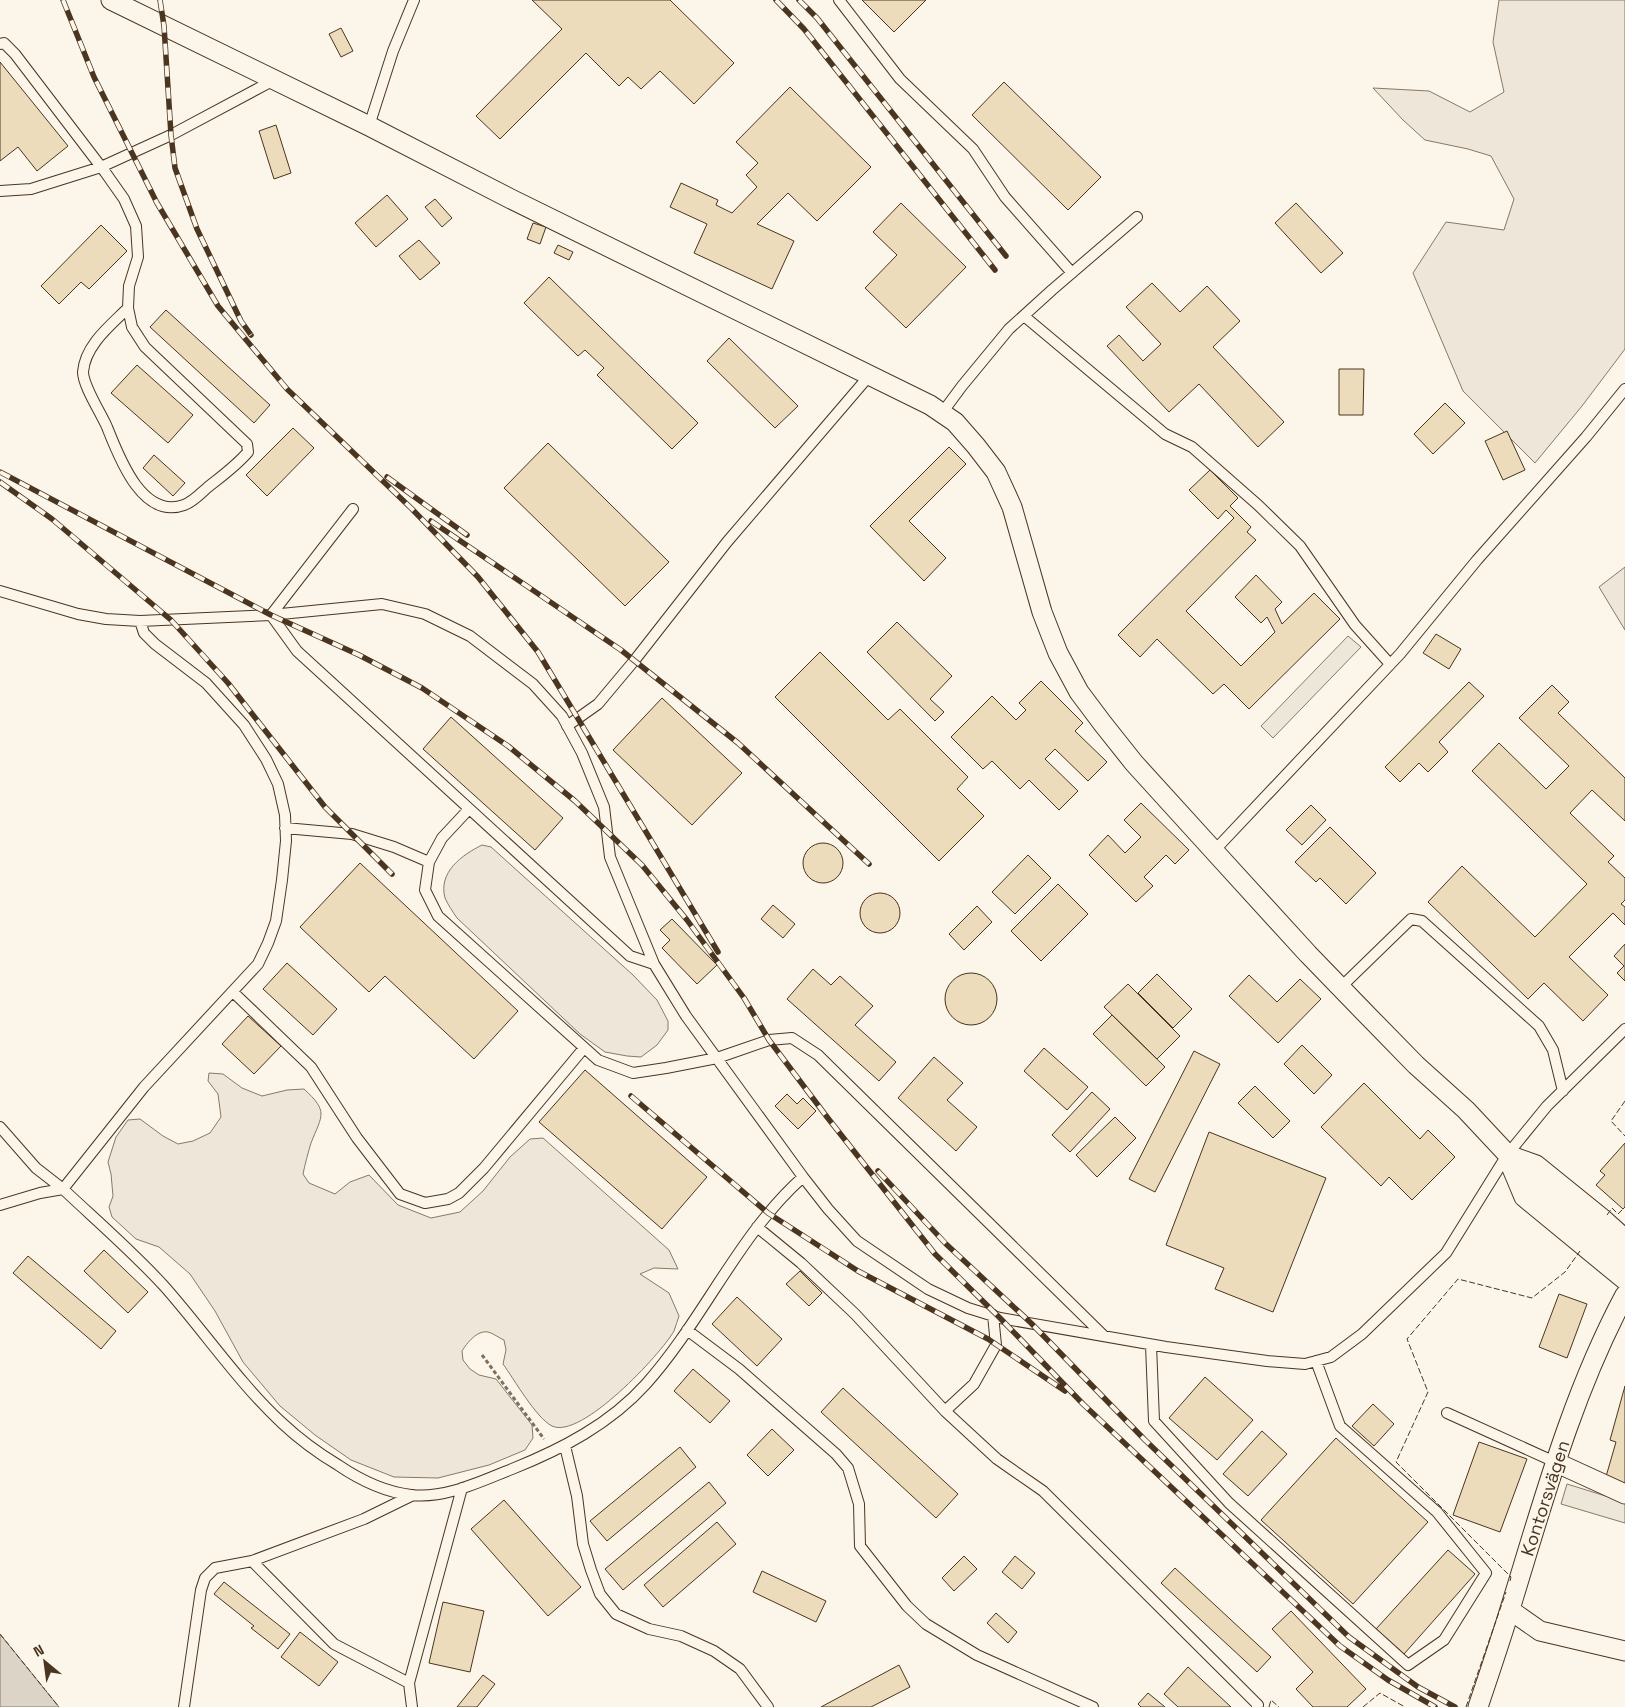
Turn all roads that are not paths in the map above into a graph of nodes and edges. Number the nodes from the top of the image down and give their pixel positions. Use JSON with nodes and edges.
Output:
{"nodes":[{"id":1,"x":110,"y":0,"type":"edge"},
{"id":2,"x":414,"y":0,"type":"edge"},
{"id":3,"x":838,"y":0,"type":"edge"},
{"id":4,"x":0,"y":44,"type":"edge"},
{"id":5,"x":274,"y":80,"type":"junction"},
{"id":6,"x":368,"y":126,"type":"junction"},
{"id":7,"x":101,"y":167,"type":"junction"},
{"id":8,"x":0,"y":191,"type":"edge"},
{"id":9,"x":1137,"y":217,"type":"dead end"},
{"id":10,"x":1072,"y":273,"type":"junction"},
{"id":11,"x":128,"y":308,"type":"junction"},
{"id":12,"x":1024,"y":316,"type":"junction"},
{"id":13,"x":869,"y":376,"type":"junction"},
{"id":14,"x":1625,"y":389,"type":"edge"},
{"id":15,"x":942,"y":413,"type":"junction"},
{"id":16,"x":353,"y":509,"type":"dead end"},
{"id":17,"x":0,"y":591,"type":"edge"},
{"id":18,"x":271,"y":614,"type":"junction"},
{"id":19,"x":140,"y":622,"type":"junction"},
{"id":20,"x":1390,"y":664,"type":"junction"},
{"id":21,"x":567,"y":726,"type":"junction"},
{"id":22,"x":468,"y":808,"type":"junction"},
{"id":23,"x":285,"y":828,"type":"junction"},
{"id":24,"x":1214,"y":851,"type":"junction"},
{"id":25,"x":429,"y":862,"type":"junction"},
{"id":26,"x":654,"y":964,"type":"junction"},
{"id":27,"x":1340,"y":988,"type":"junction"},
{"id":28,"x":233,"y":992,"type":"junction"},
{"id":29,"x":1625,"y":1029,"type":"edge"},
{"id":30,"x":584,"y":1048,"type":"junction"},
{"id":31,"x":717,"y":1058,"type":"junction"},
{"id":32,"x":1562,"y":1091,"type":"junction"},
{"id":33,"x":0,"y":1127,"type":"edge"},
{"id":34,"x":1507,"y":1155,"type":"junction"},
{"id":35,"x":803,"y":1177,"type":"junction"},
{"id":36,"x":63,"y":1189,"type":"junction"},
{"id":37,"x":0,"y":1205,"type":"edge"},
{"id":38,"x":757,"y":1227,"type":"junction"},
{"id":39,"x":1594,"y":1233,"type":"junction"},
{"id":40,"x":1625,"y":1239,"type":"edge"},
{"id":41,"x":1625,"y":1260,"type":"edge"},
{"id":42,"x":1625,"y":1280,"type":"edge"},
{"id":43,"x":1625,"y":1295,"type":"edge"},
{"id":44,"x":993,"y":1315,"type":"junction"},
{"id":45,"x":687,"y":1330,"type":"junction"},
{"id":46,"x":1104,"y":1336,"type":"junction"},
{"id":47,"x":1151,"y":1345,"type":"junction"},
{"id":48,"x":1316,"y":1361,"type":"junction"},
{"id":49,"x":945,"y":1412,"type":"junction"},
{"id":50,"x":1447,"y":1413,"type":"dead end"},
{"id":51,"x":565,"y":1446,"type":"junction"},
{"id":52,"x":1555,"y":1462,"type":"junction"},
{"id":53,"x":462,"y":1488,"type":"junction"},
{"id":54,"x":1625,"y":1494,"type":"edge"},
{"id":55,"x":413,"y":1495,"type":"junction"},
{"id":56,"x":252,"y":1561,"type":"junction"},
{"id":57,"x":1510,"y":1610,"type":"junction"},
{"id":58,"x":1625,"y":1651,"type":"edge"},
{"id":59,"x":409,"y":1683,"type":"junction"},
{"id":60,"x":184,"y":1707,"type":"edge"},
{"id":61,"x":412,"y":1707,"type":"edge"},
{"id":62,"x":768,"y":1707,"type":"edge"},
{"id":63,"x":1094,"y":1707,"type":"edge"},
{"id":64,"x":1257,"y":1707,"type":"edge"},
{"id":65,"x":1478,"y":1707,"type":"edge"}],
"edges":[{"from":1,"to":5,"type":"street"},
{"from":2,"to":6,"type":"lane"},
{"from":3,"to":10,"type":"lane"},
{"from":4,"to":7,"type":"lane"},
{"from":5,"to":6,"type":"street"},
{"from":5,"to":7,"type":"lane"},
{"from":6,"to":13,"type":"street"},
{"from":7,"to":8,"type":"lane"},
{"from":7,"to":11,"type":"lane"},
{"from":9,"to":10,"type":"lane"},
{"from":10,"to":12,"type":"lane"},
{"from":11,"to":11,"type":"lane"},
{"from":12,"to":15,"type":"lane"},
{"from":12,"to":20,"type":"lane"},
{"from":13,"to":15,"type":"street"},
{"from":13,"to":21,"type":"lane"},
{"from":14,"to":20,"type":"lane"},
{"from":15,"to":24,"type":"street"},
{"from":16,"to":18,"type":"lane"},
{"from":17,"to":19,"type":"lane"},
{"from":18,"to":19,"type":"lane"},
{"from":18,"to":21,"type":"lane"},
{"from":18,"to":22,"type":"lane"},
{"from":19,"to":23,"type":"lane"},
{"from":20,"to":24,"type":"lane"},
{"from":21,"to":26,"type":"lane"},
{"from":22,"to":25,"type":"lane"},
{"from":22,"to":26,"type":"lane"},
{"from":23,"to":25,"type":"lane"},
{"from":23,"to":28,"type":"lane"},
{"from":24,"to":27,"type":"street"},
{"from":25,"to":30,"type":"lane"},
{"from":26,"to":31,"type":"lane"},
{"from":27,"to":32,"type":"lane"},
{"from":27,"to":34,"type":"street"},
{"from":28,"to":30,"type":"lane"},
{"from":28,"to":36,"type":"lane"},
{"from":29,"to":32,"type":"lane"},
{"from":30,"to":31,"type":"lane"},
{"from":31,"to":35,"type":"lane"},
{"from":31,"to":46,"type":"lane"},
{"from":32,"to":34,"type":"lane"},
{"from":33,"to":36,"type":"lane"},
{"from":34,"to":39,"type":"street"},
{"from":34,"to":39,"type":"street"},
{"from":34,"to":48,"type":"lane"},
{"from":35,"to":38,"type":"lane"},
{"from":35,"to":44,"type":"lane"},
{"from":36,"to":37,"type":"lane"},
{"from":36,"to":55,"type":"lane"},
{"from":38,"to":45,"type":"lane"},
{"from":38,"to":49,"type":"lane"},
{"from":39,"to":40,"type":"street"},
{"from":39,"to":41,"type":"street"},
{"from":39,"to":42,"type":"street"},
{"from":43,"to":52,"type":"street","name":"Kontorsvägen"},
{"from":44,"to":46,"type":"lane"},
{"from":44,"to":49,"type":"lane"},
{"from":45,"to":51,"type":"lane"},
{"from":45,"to":63,"type":"lane"},
{"from":46,"to":47,"type":"lane"},
{"from":47,"to":48,"type":"lane"},
{"from":47,"to":48,"type":"lane"},
{"from":49,"to":64,"type":"lane"},
{"from":50,"to":52,"type":"lane"},
{"from":51,"to":53,"type":"lane"},
{"from":51,"to":62,"type":"lane"},
{"from":52,"to":54,"type":"street"},
{"from":52,"to":57,"type":"street","name":"Kontorsvägen"},
{"from":53,"to":55,"type":"lane"},
{"from":53,"to":59,"type":"lane"},
{"from":55,"to":56,"type":"lane"},
{"from":56,"to":59,"type":"lane"},
{"from":56,"to":60,"type":"lane"},
{"from":57,"to":58,"type":"street"},
{"from":57,"to":65,"type":"street","name":"Kontorsvägen"},
{"from":59,"to":61,"type":"lane"}]}
